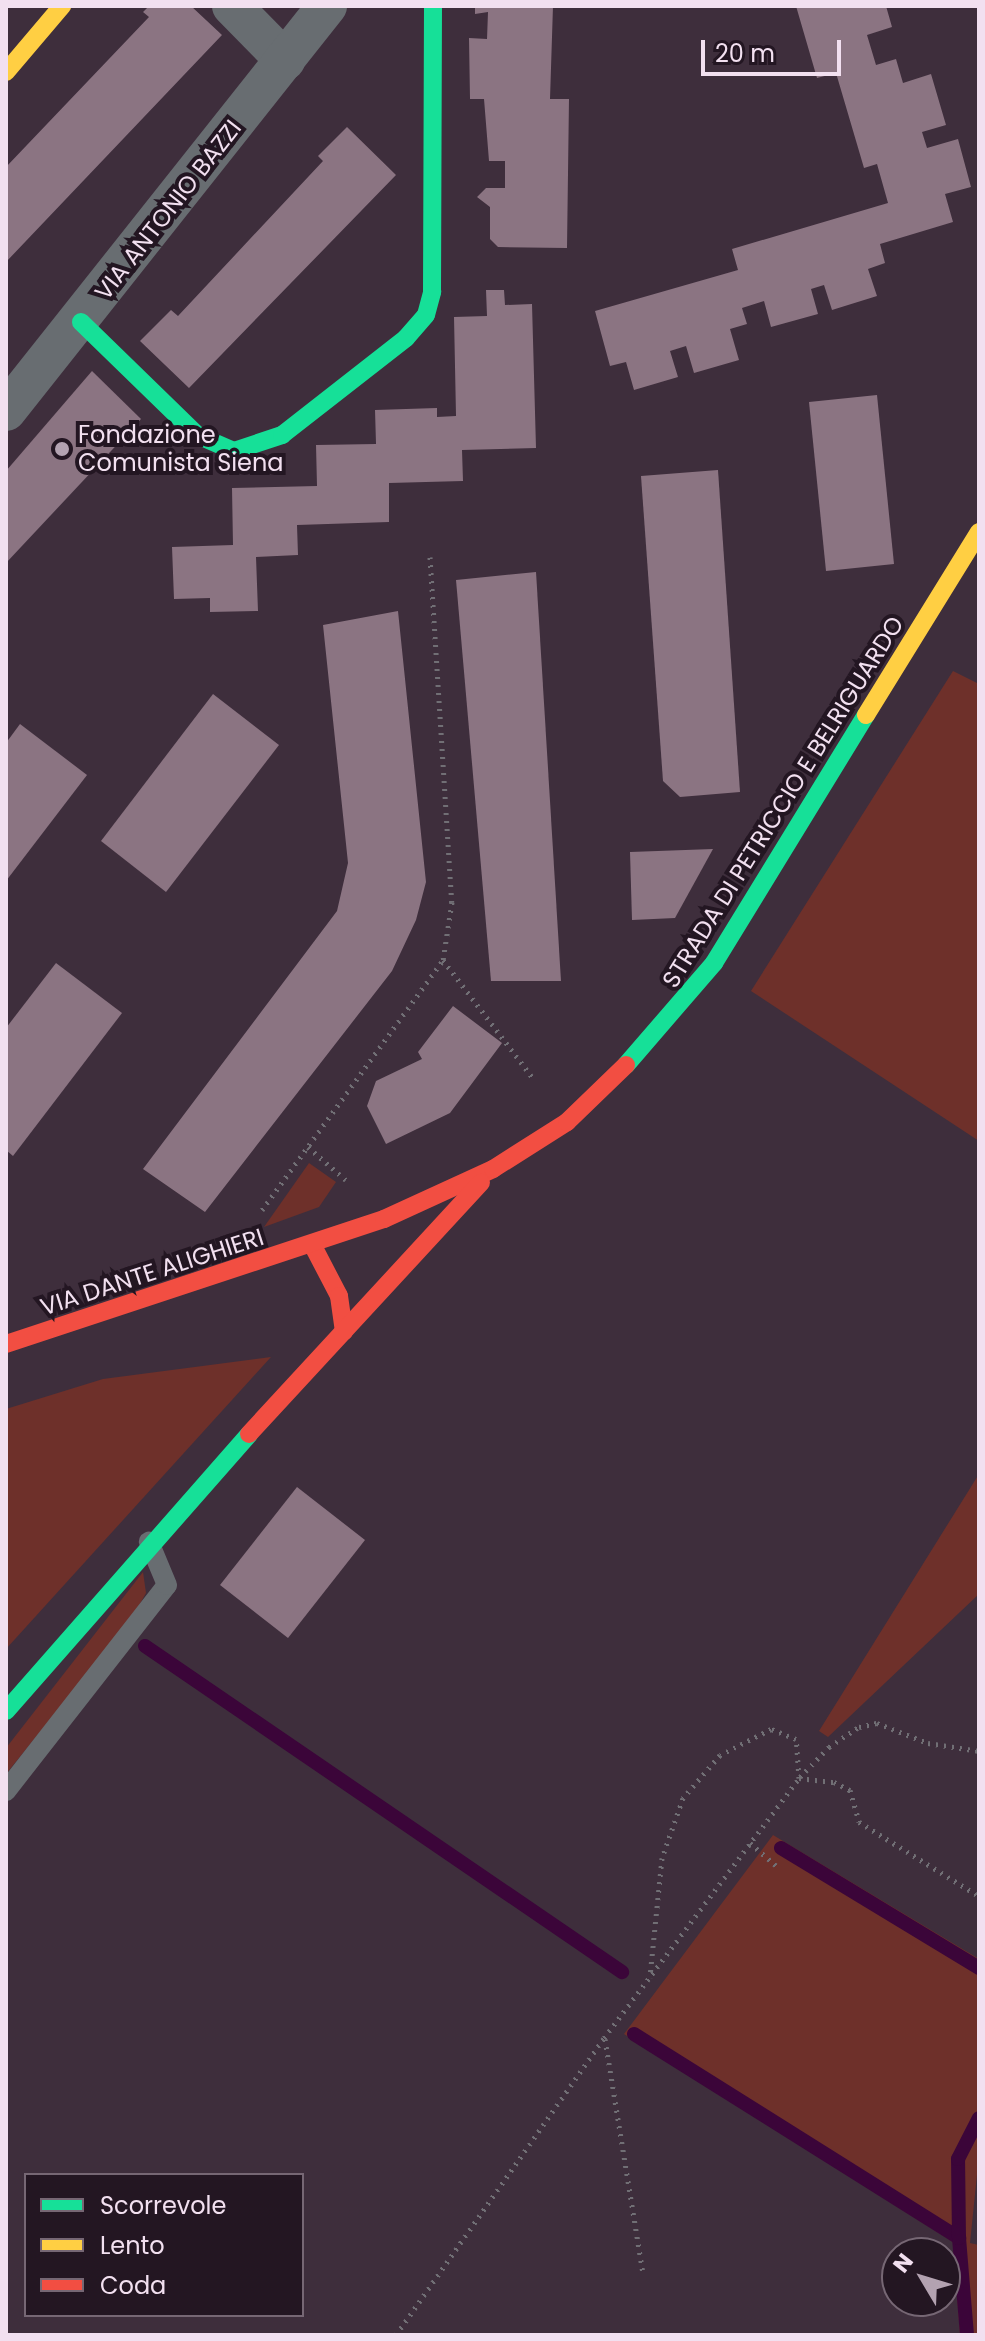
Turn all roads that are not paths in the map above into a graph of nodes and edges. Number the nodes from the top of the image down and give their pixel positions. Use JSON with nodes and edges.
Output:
{"nodes":[{"id":1,"x":62,"y":6,"type":"edge"},
{"id":2,"x":232,"y":6,"type":"edge"},
{"id":3,"x":327,"y":6,"type":"edge"},
{"id":4,"x":433,"y":6,"type":"edge"},
{"id":5,"x":285,"y":60,"type":"junction"},
{"id":6,"x":6,"y":72,"type":"edge"},
{"id":7,"x":81,"y":322,"type":"junction"},
{"id":8,"x":6,"y":411,"type":"edge"},
{"id":9,"x":979,"y":532,"type":"edge"},
{"id":10,"x":493,"y":1169,"type":"junction"},
{"id":11,"x":313,"y":1246,"type":"junction"},
{"id":12,"x":344,"y":1332,"type":"junction"},
{"id":13,"x":6,"y":1344,"type":"edge"},
{"id":14,"x":149,"y":1542,"type":"junction"},
{"id":15,"x":6,"y":1711,"type":"edge"},
{"id":16,"x":6,"y":1791,"type":"edge"}],
"edges":[{"from":1,"to":6,"type":"street"},
{"from":2,"to":5,"type":"street"},
{"from":3,"to":5,"type":"street","name":"VIA ANTONIO BAZZI"},
{"from":4,"to":7,"type":"street"},
{"from":5,"to":7,"type":"street","name":"VIA ANTONIO BAZZI"},
{"from":7,"to":8,"type":"street","name":"VIA ANTONIO BAZZI"},
{"from":9,"to":10,"type":"street","name":"STRADA DI PETRICCIO E BELRIGUARDO"},
{"from":10,"to":11,"type":"street","name":"STRADA DI PETRICCIO E BELRIGUARDO"},
{"from":10,"to":12,"type":"street","name":"STRADA DI PETRICCIO E BELRIGUARDO"},
{"from":11,"to":12,"type":"street"},
{"from":11,"to":13,"type":"street","name":"VIA DANTE ALIGHIERI"},
{"from":12,"to":14,"type":"street","name":"STRADA DI PETRICCIO E BELRIGUARDO"},
{"from":14,"to":15,"type":"street","name":"STRADA DI PETRICCIO E BELRIGUARDO"},
{"from":14,"to":16,"type":"lane"}]}
